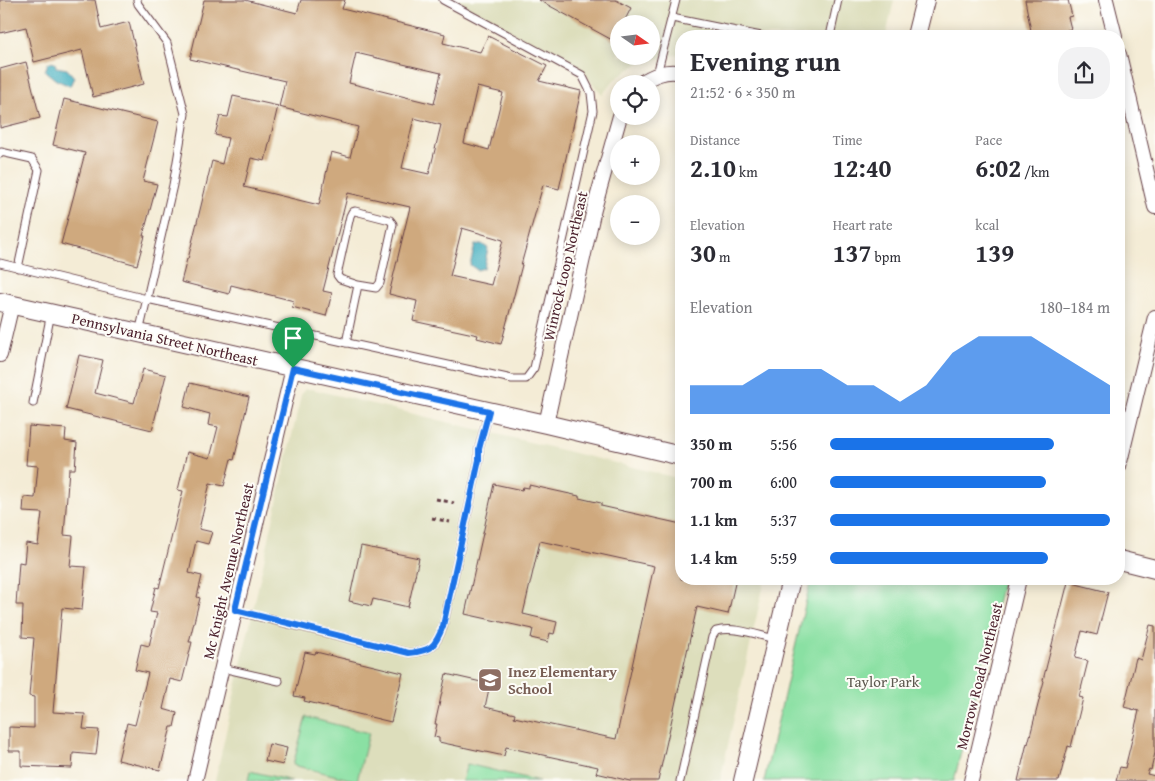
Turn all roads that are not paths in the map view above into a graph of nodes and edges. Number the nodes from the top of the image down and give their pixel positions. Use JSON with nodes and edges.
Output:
{"nodes":[{"id":1,"x":137,"y":0,"type":"edge"},
{"id":2,"x":443,"y":0,"type":"edge"},
{"id":3,"x":676,"y":0,"type":"edge"},
{"id":4,"x":838,"y":0,"type":"edge"},
{"id":5,"x":925,"y":0,"type":"edge"},
{"id":6,"x":1106,"y":0,"type":"edge"},
{"id":7,"x":672,"y":18,"type":"junction"},
{"id":8,"x":731,"y":30,"type":"edge"},
{"id":9,"x":831,"y":30,"type":"edge"},
{"id":10,"x":918,"y":30,"type":"edge"},
{"id":11,"x":1114,"y":30,"type":"edge"},
{"id":12,"x":675,"y":72,"type":"edge"},
{"id":13,"x":657,"y":74,"type":"junction"},
{"id":14,"x":653,"y":75,"type":"edge"},
{"id":15,"x":1125,"y":80,"type":"edge"},
{"id":16,"x":618,"y":125,"type":"edge"},
{"id":17,"x":0,"y":154,"type":"edge"},
{"id":18,"x":1155,"y":207,"type":"edge"},
{"id":19,"x":0,"y":263,"type":"edge"},
{"id":20,"x":18,"y":268,"type":"junction"},
{"id":21,"x":358,"y":285,"type":"junction"},
{"id":22,"x":147,"y":299,"type":"junction"},
{"id":23,"x":6,"y":303,"type":"edge"},
{"id":24,"x":52,"y":313,"type":"junction"},
{"id":25,"x":1155,"y":317,"type":"edge"},
{"id":26,"x":139,"y":333,"type":"junction"},
{"id":27,"x":346,"y":343,"type":"junction"},
{"id":28,"x":0,"y":355,"type":"edge"},
{"id":29,"x":293,"y":368,"type":"junction"},
{"id":30,"x":33,"y":403,"type":"dead end"},
{"id":31,"x":489,"y":411,"type":"junction"},
{"id":32,"x":546,"y":424,"type":"junction"},
{"id":33,"x":1125,"y":441,"type":"edge"},
{"id":34,"x":675,"y":455,"type":"edge"},
{"id":35,"x":1125,"y":562,"type":"edge"},
{"id":36,"x":1155,"y":569,"type":"edge"},
{"id":37,"x":789,"y":585,"type":"edge"},
{"id":38,"x":1018,"y":585,"type":"edge"},
{"id":39,"x":235,"y":610,"type":"junction"},
{"id":40,"x":776,"y":639,"type":"junction"},
{"id":41,"x":222,"y":668,"type":"junction"},
{"id":42,"x":279,"y":681,"type":"dead end"},
{"id":43,"x":195,"y":781,"type":"edge"},
{"id":44,"x":680,"y":781,"type":"edge"},
{"id":45,"x":742,"y":781,"type":"edge"},
{"id":46,"x":970,"y":781,"type":"edge"}],
"edges":[{"from":1,"to":22,"type":"lane"},
{"from":2,"to":27,"type":"lane"},
{"from":3,"to":7,"type":"lane"},
{"from":4,"to":9,"type":"lane"},
{"from":5,"to":10,"type":"street"},
{"from":6,"to":11,"type":"street"},
{"from":7,"to":8,"type":"lane"},
{"from":7,"to":13,"type":"lane"},
{"from":12,"to":13,"type":"street"},
{"from":13,"to":14,"type":"street"},
{"from":15,"to":18,"type":"street"},
{"from":16,"to":32,"type":"street","name":"Winrock Loop Northeast"},
{"from":17,"to":20,"type":"lane"},
{"from":19,"to":20,"type":"lane"},
{"from":20,"to":22,"type":"lane"},
{"from":21,"to":21,"type":"lane"},
{"from":21,"to":27,"type":"lane"},
{"from":22,"to":26,"type":"lane"},
{"from":22,"to":27,"type":"lane"},
{"from":23,"to":24,"type":"street","name":"Pennsylvania Street Northeast"},
{"from":23,"to":28,"type":"street"},
{"from":24,"to":26,"type":"street","name":"Pennsylvania Street Northeast"},
{"from":24,"to":30,"type":"lane"},
{"from":25,"to":33,"type":"street"},
{"from":26,"to":29,"type":"street","name":"Pennsylvania Street Northeast"},
{"from":29,"to":31,"type":"street","name":"Pennsylvania Street Northeast"},
{"from":29,"to":39,"type":"street","name":"Mc Knight Avenue Northeast"},
{"from":31,"to":32,"type":"street","name":"Pennsylvania Street Northeast"},
{"from":31,"to":39,"type":"lane"},
{"from":32,"to":34,"type":"street","name":"Pennsylvania Street Northeast"},
{"from":35,"to":36,"type":"street"},
{"from":37,"to":40,"type":"street"},
{"from":38,"to":46,"type":"street","name":"Morrow Road Northeast"},
{"from":39,"to":41,"type":"street","name":"Mc Knight Avenue Northeast"},
{"from":40,"to":44,"type":"lane"},
{"from":40,"to":45,"type":"street"},
{"from":41,"to":42,"type":"lane"},
{"from":41,"to":43,"type":"street","name":"Mc Knight Avenue Northeast"}]}
